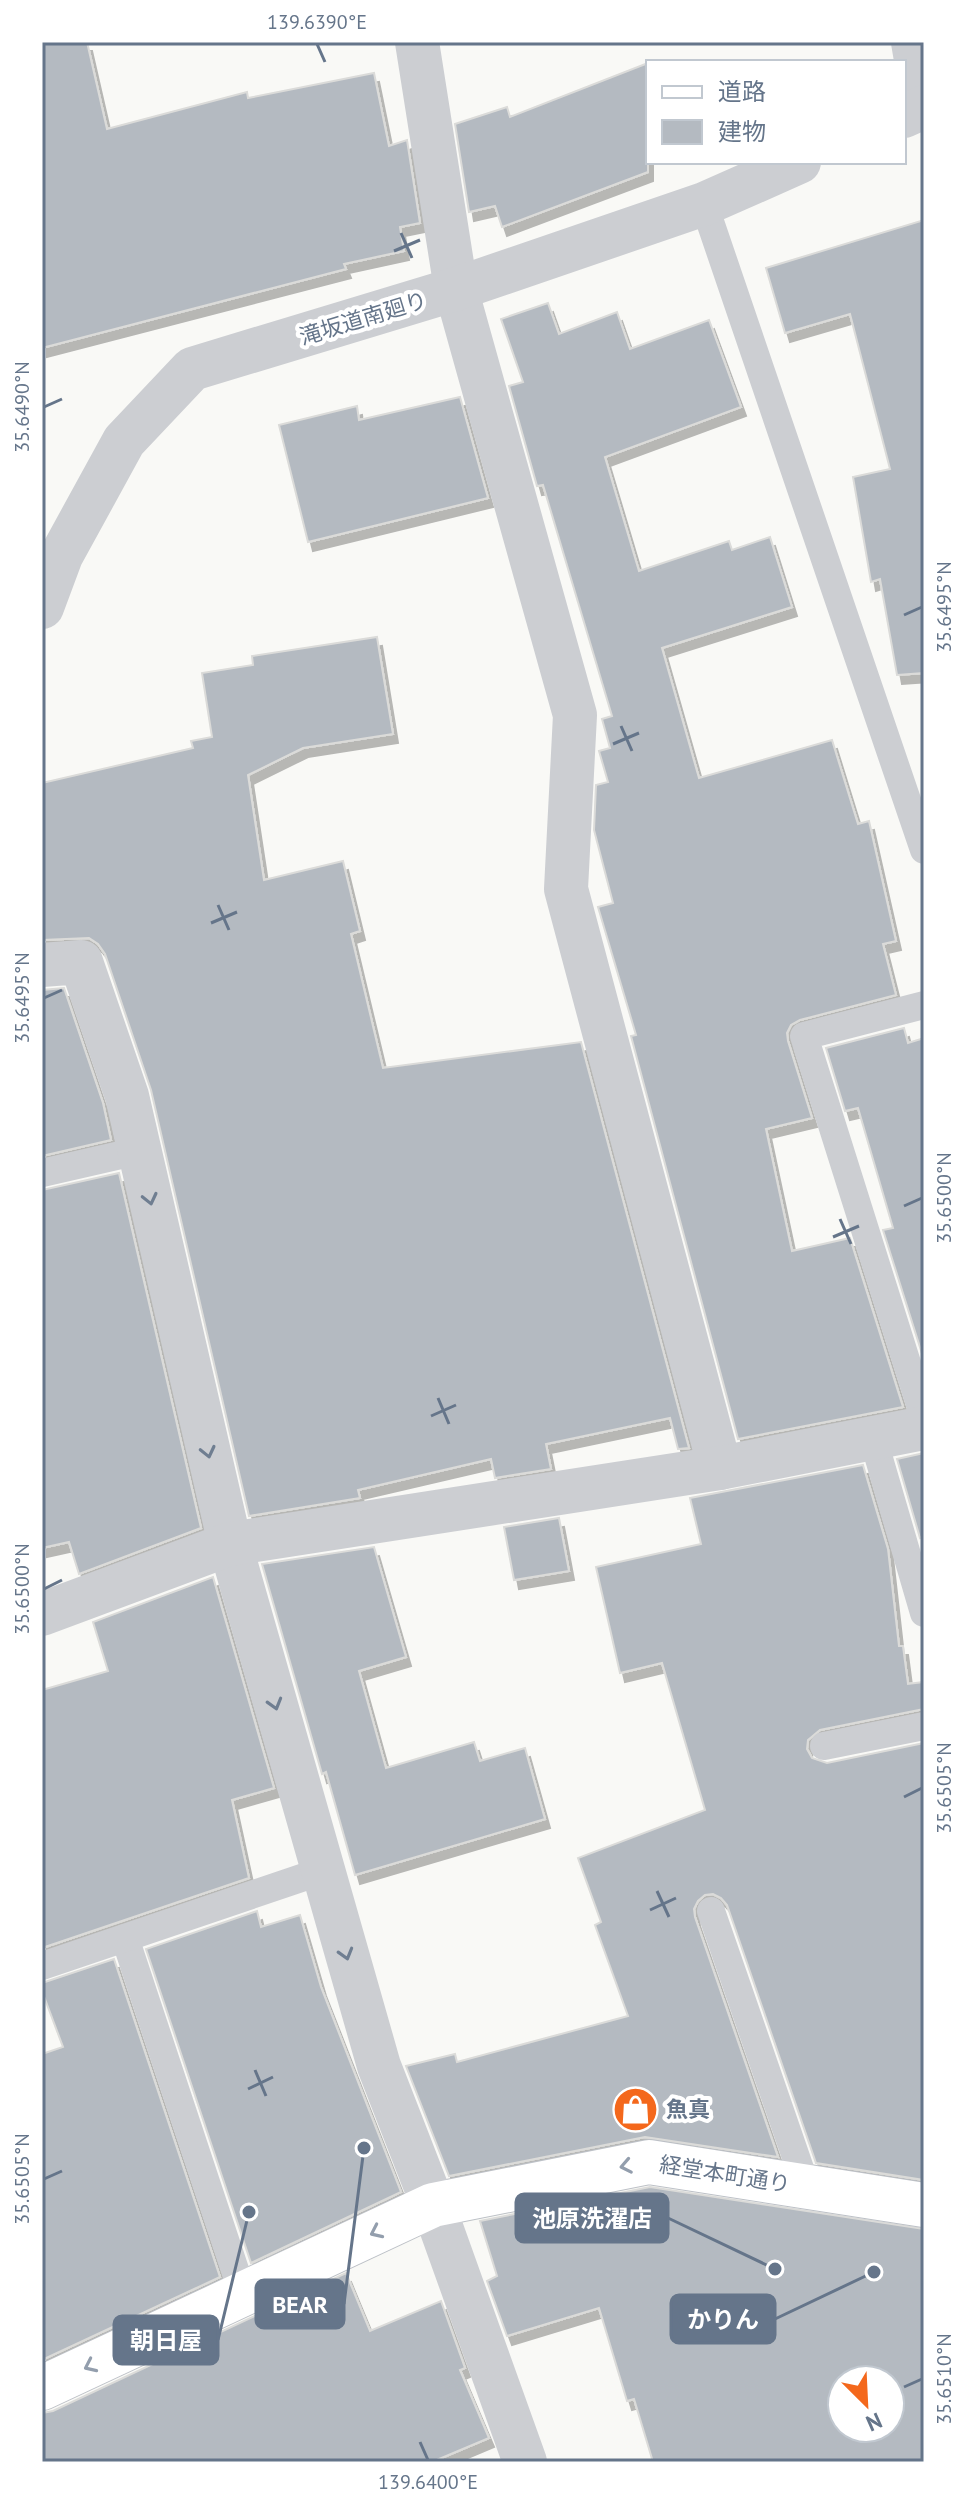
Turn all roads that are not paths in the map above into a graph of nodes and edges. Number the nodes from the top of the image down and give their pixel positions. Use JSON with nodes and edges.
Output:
{"nodes":[{"id":1,"x":417,"y":42,"type":"edge"},
{"id":2,"x":913,"y":42,"type":"edge"},
{"id":3,"x":924,"y":107,"type":"edge"},
{"id":4,"x":794,"y":164,"type":"edge"},
{"id":5,"x":704,"y":204,"type":"junction"},
{"id":6,"x":456,"y":289,"type":"junction"},
{"id":7,"x":42,"y":607,"type":"edge"},
{"id":8,"x":924,"y":850,"type":"edge"},
{"id":9,"x":42,"y":965,"type":"edge"},
{"id":10,"x":924,"y":1005,"type":"edge"},
{"id":11,"x":138,"y":1151,"type":"junction"},
{"id":12,"x":42,"y":1173,"type":"edge"},
{"id":13,"x":924,"y":1417,"type":"edge"},
{"id":14,"x":924,"y":1428,"type":"edge"},
{"id":15,"x":873,"y":1438,"type":"junction"},
{"id":16,"x":720,"y":1468,"type":"junction"},
{"id":17,"x":230,"y":1544,"type":"junction"},
{"id":18,"x":924,"y":1613,"type":"edge"},
{"id":19,"x":42,"y":1614,"type":"edge"},
{"id":20,"x":924,"y":1726,"type":"edge"},
{"id":21,"x":824,"y":1746,"type":"dead end"},
{"id":22,"x":322,"y":1871,"type":"junction"},
{"id":23,"x":711,"y":1911,"type":"dead end"},
{"id":24,"x":125,"y":1938,"type":"junction"},
{"id":25,"x":42,"y":1966,"type":"edge"},
{"id":26,"x":806,"y":2186,"type":"junction"},
{"id":27,"x":433,"y":2205,"type":"junction"},
{"id":28,"x":924,"y":2205,"type":"edge"},
{"id":29,"x":243,"y":2294,"type":"junction"},
{"id":30,"x":42,"y":2388,"type":"edge"},
{"id":31,"x":525,"y":2462,"type":"edge"}],
"edges":[{"from":1,"to":6,"type":"street"},
{"from":2,"to":3,"type":"street"},
{"from":4,"to":5,"type":"street","name":"滝坂道南廻り"},
{"from":5,"to":6,"type":"street","name":"滝坂道南廻り"},
{"from":5,"to":8,"type":"lane"},
{"from":6,"to":7,"type":"street","name":"滝坂道南廻り"},
{"from":6,"to":16,"type":"street"},
{"from":9,"to":11,"type":"street"},
{"from":10,"to":13,"type":"lane"},
{"from":11,"to":12,"type":"lane"},
{"from":11,"to":17,"type":"street","one_way":true},
{"from":14,"to":15,"type":"street"},
{"from":15,"to":16,"type":"street"},
{"from":15,"to":18,"type":"lane"},
{"from":16,"to":17,"type":"street"},
{"from":17,"to":19,"type":"street"},
{"from":17,"to":22,"type":"street","one_way":true},
{"from":20,"to":21,"type":"lane"},
{"from":22,"to":24,"type":"lane"},
{"from":22,"to":27,"type":"street","one_way":true},
{"from":23,"to":26,"type":"lane"},
{"from":24,"to":25,"type":"lane"},
{"from":24,"to":29,"type":"lane"},
{"from":26,"to":27,"type":"main road","name":"経堂本町通り","one_way":true},
{"from":26,"to":28,"type":"main road","name":"経堂本町通り"},
{"from":27,"to":29,"type":"main road","name":"経堂本町通り","one_way":true},
{"from":27,"to":31,"type":"street"},
{"from":29,"to":30,"type":"main road","name":"経堂本町通り","one_way":true}]}
